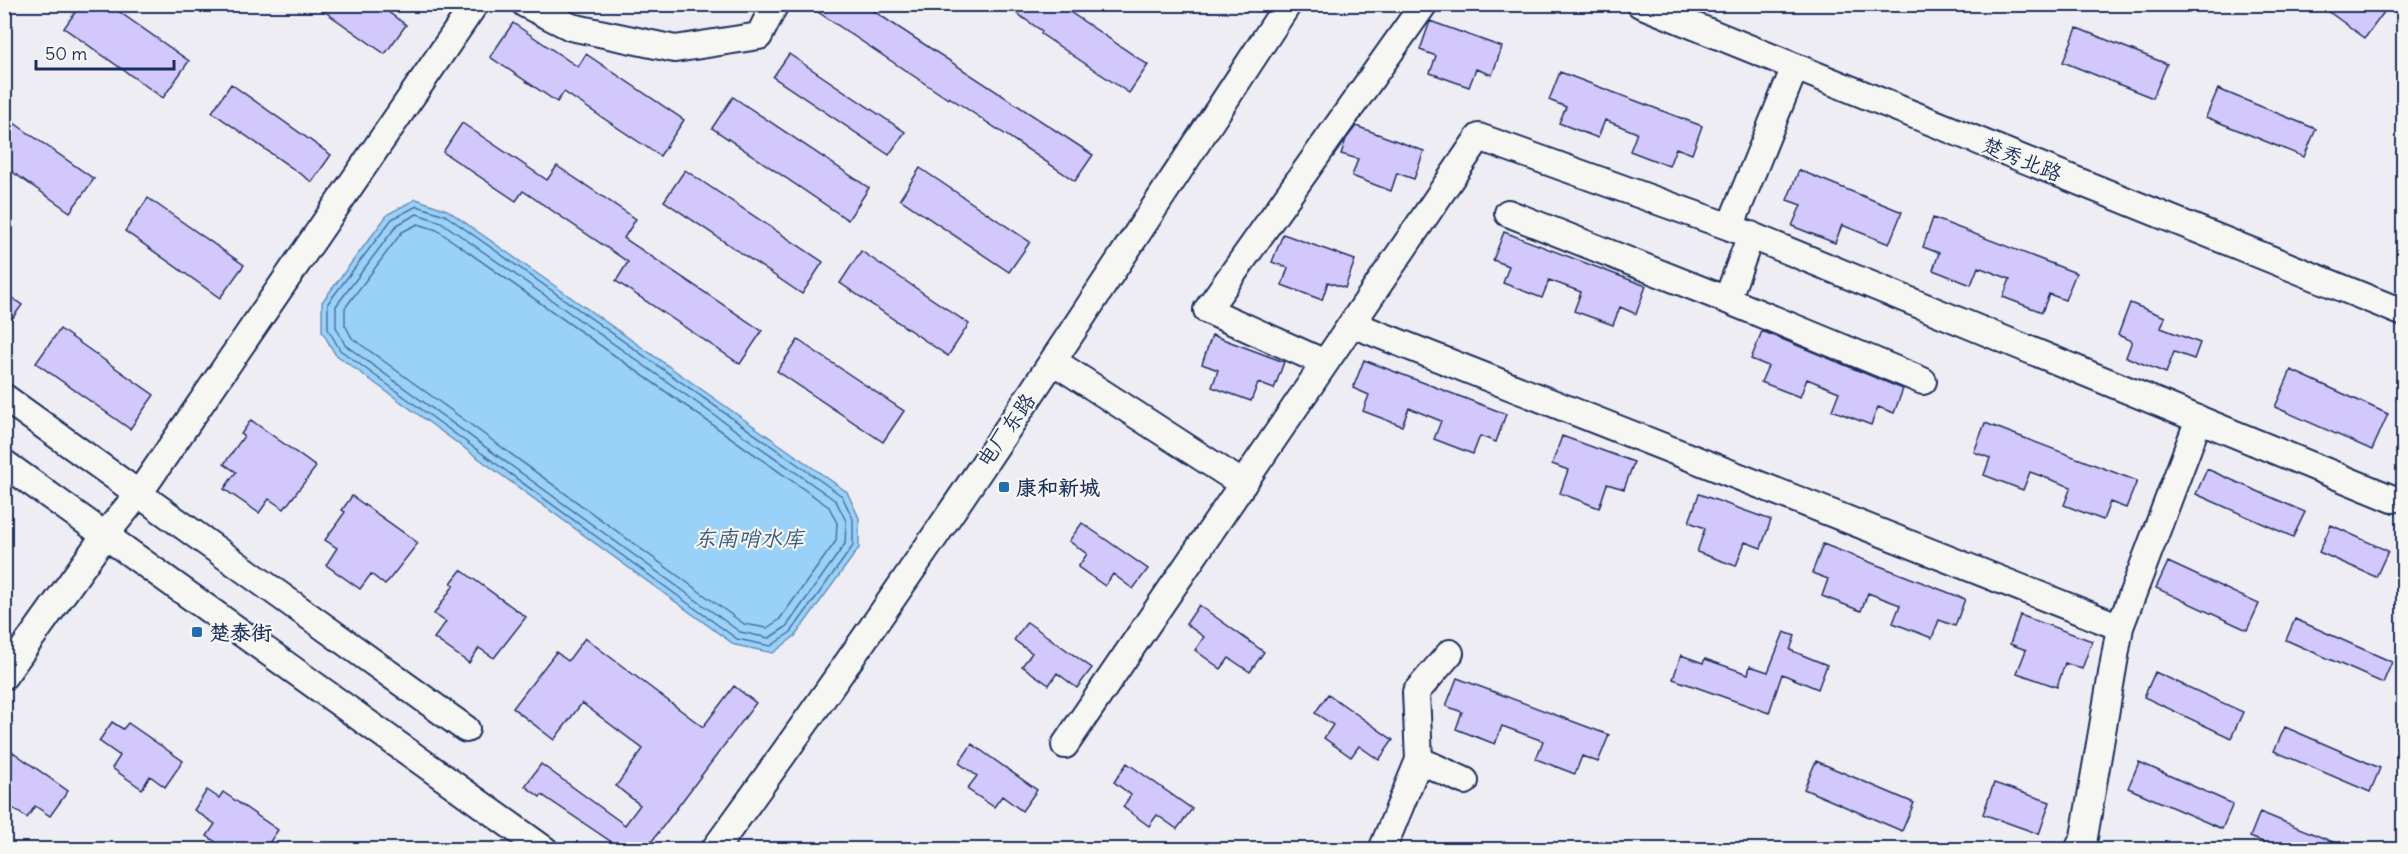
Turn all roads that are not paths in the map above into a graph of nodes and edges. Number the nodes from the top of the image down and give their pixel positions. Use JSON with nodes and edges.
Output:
{"nodes":[{"id":1,"x":475,"y":4,"type":"edge"},
{"id":2,"x":525,"y":4,"type":"edge"},
{"id":3,"x":776,"y":4,"type":"edge"},
{"id":4,"x":1288,"y":4,"type":"edge"},
{"id":5,"x":1424,"y":4,"type":"edge"},
{"id":6,"x":1640,"y":4,"type":"edge"},
{"id":7,"x":1795,"y":67,"type":"junction"},
{"id":8,"x":1508,"y":213,"type":"dead end"},
{"id":9,"x":1740,"y":231,"type":"junction"},
{"id":10,"x":1727,"y":300,"type":"junction"},
{"id":11,"x":2403,"y":313,"type":"edge"},
{"id":12,"x":1352,"y":324,"type":"junction"},
{"id":13,"x":1053,"y":361,"type":"junction"},
{"id":14,"x":1325,"y":363,"type":"junction"},
{"id":15,"x":1923,"y":381,"type":"dead end"},
{"id":16,"x":4,"y":397,"type":"edge"},
{"id":17,"x":2199,"y":419,"type":"junction"},
{"id":18,"x":4,"y":463,"type":"edge"},
{"id":19,"x":1243,"y":484,"type":"junction"},
{"id":20,"x":140,"y":492,"type":"junction"},
{"id":21,"x":2393,"y":499,"type":"dead end"},
{"id":22,"x":105,"y":535,"type":"junction"},
{"id":23,"x":2120,"y":627,"type":"junction"},
{"id":24,"x":1450,"y":653,"type":"dead end"},
{"id":25,"x":4,"y":676,"type":"edge"},
{"id":26,"x":466,"y":729,"type":"dead end"},
{"id":27,"x":1065,"y":745,"type":"dead end"},
{"id":28,"x":1419,"y":760,"type":"junction"},
{"id":29,"x":1465,"y":781,"type":"dead end"},
{"id":30,"x":545,"y":849,"type":"edge"},
{"id":31,"x":714,"y":849,"type":"edge"},
{"id":32,"x":1382,"y":849,"type":"edge"},
{"id":33,"x":2078,"y":849,"type":"edge"}],
"edges":[{"from":1,"to":20,"type":"street"},
{"from":2,"to":3,"type":"street"},
{"from":4,"to":13,"type":"street","name":"电厂东路"},
{"from":5,"to":14,"type":"street"},
{"from":6,"to":7,"type":"street","name":"楚秀北路"},
{"from":7,"to":9,"type":"street"},
{"from":7,"to":11,"type":"street","name":"楚秀北路"},
{"from":8,"to":10,"type":"street"},
{"from":9,"to":10,"type":"street"},
{"from":9,"to":12,"type":"street"},
{"from":9,"to":17,"type":"street"},
{"from":10,"to":15,"type":"street"},
{"from":12,"to":14,"type":"street"},
{"from":12,"to":23,"type":"street"},
{"from":13,"to":19,"type":"street"},
{"from":13,"to":31,"type":"street","name":"电厂东路"},
{"from":14,"to":19,"type":"street"},
{"from":16,"to":20,"type":"street"},
{"from":17,"to":21,"type":"street"},
{"from":17,"to":23,"type":"street"},
{"from":18,"to":22,"type":"street"},
{"from":19,"to":27,"type":"street"},
{"from":20,"to":22,"type":"street"},
{"from":20,"to":26,"type":"street"},
{"from":22,"to":25,"type":"street"},
{"from":22,"to":30,"type":"street"},
{"from":23,"to":33,"type":"street"},
{"from":24,"to":28,"type":"street"},
{"from":28,"to":29,"type":"street"},
{"from":28,"to":32,"type":"street"}]}
